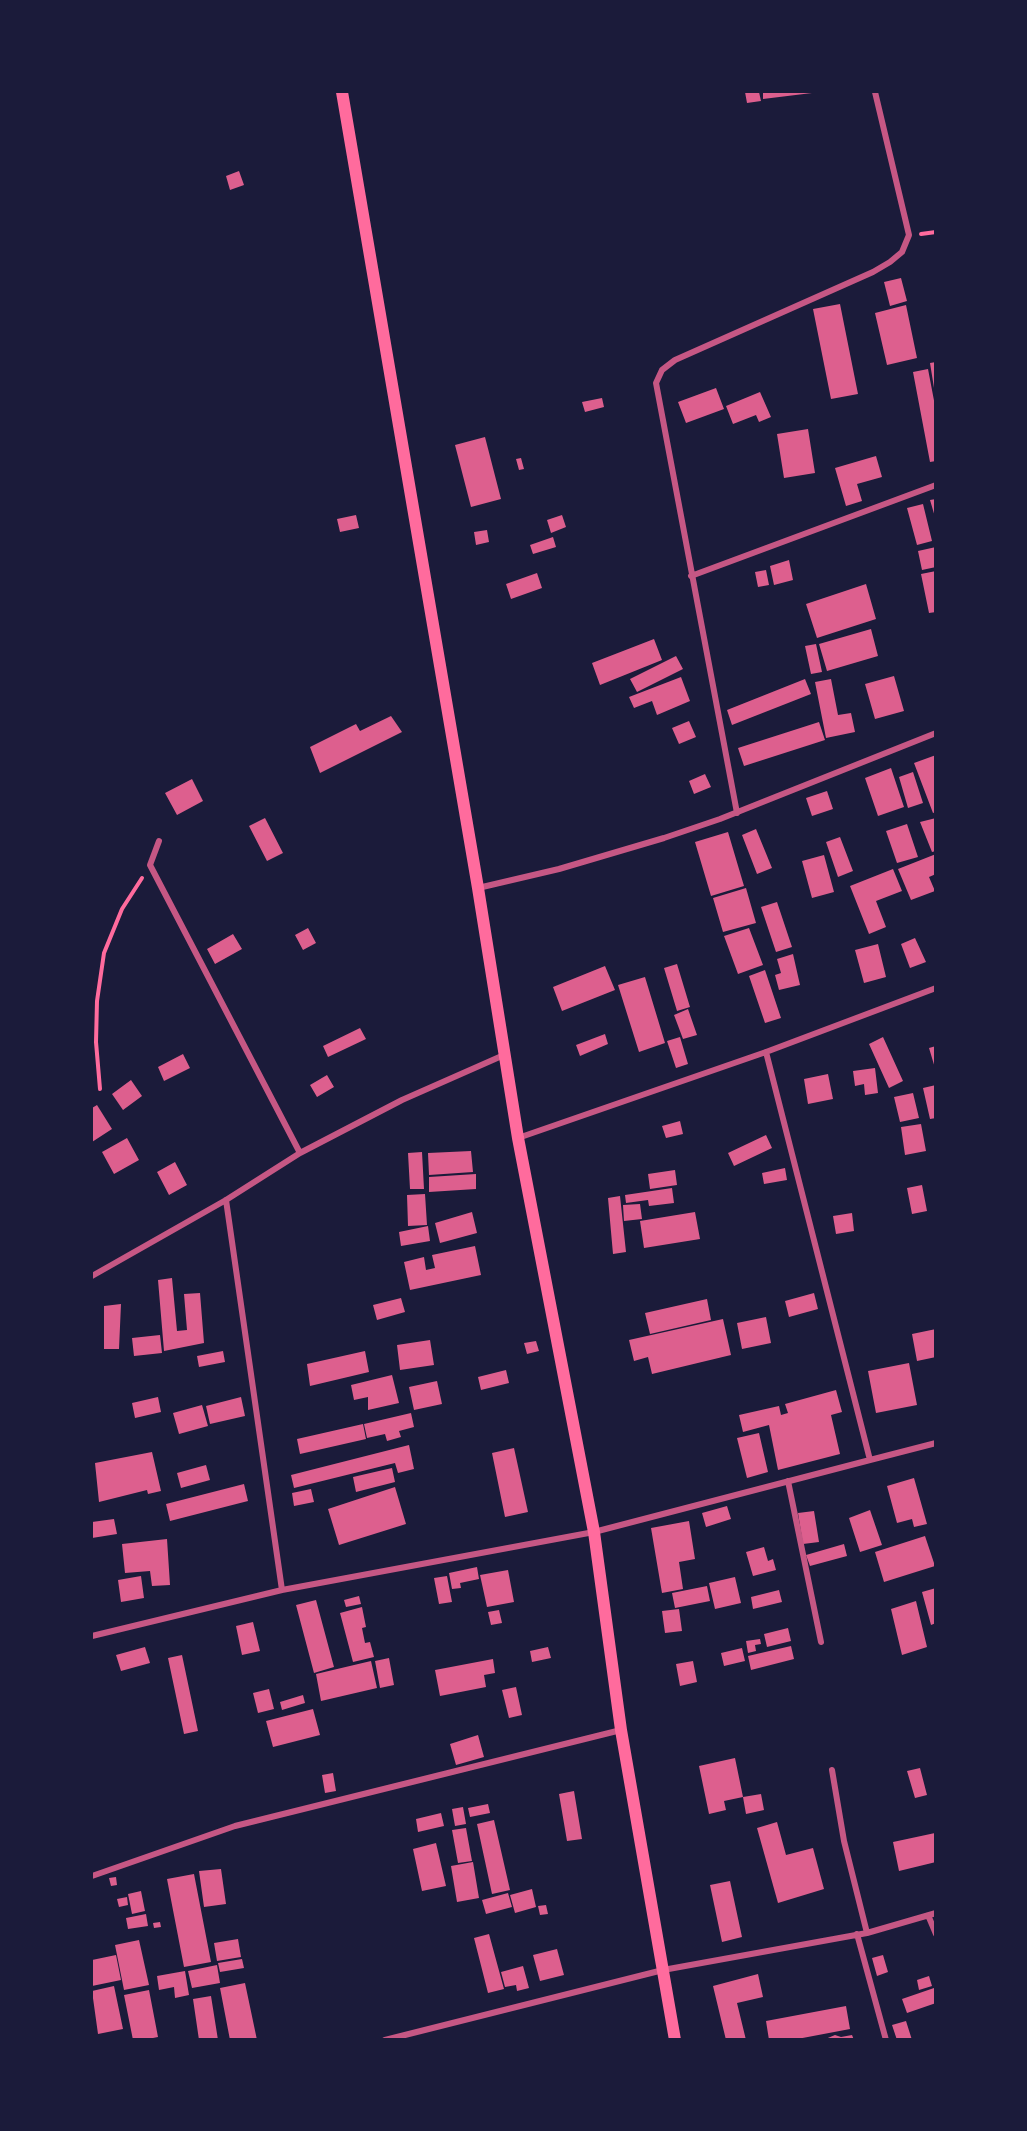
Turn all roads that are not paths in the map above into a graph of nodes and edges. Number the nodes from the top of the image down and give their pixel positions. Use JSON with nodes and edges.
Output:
{"nodes":[{"id":1,"x":342,"y":92,"type":"edge"},
{"id":2,"x":875,"y":92,"type":"edge"},
{"id":3,"x":936,"y":485,"type":"edge"},
{"id":4,"x":691,"y":576,"type":"junction"},
{"id":5,"x":936,"y":733,"type":"edge"},
{"id":6,"x":737,"y":813,"type":"junction"},
{"id":7,"x":159,"y":841,"type":"dead end"},
{"id":8,"x":478,"y":888,"type":"junction"},
{"id":9,"x":936,"y":988,"type":"edge"},
{"id":10,"x":766,"y":1052,"type":"junction"},
{"id":11,"x":504,"y":1055,"type":"junction"},
{"id":12,"x":518,"y":1138,"type":"junction"},
{"id":13,"x":300,"y":1153,"type":"junction"},
{"id":14,"x":226,"y":1200,"type":"junction"},
{"id":15,"x":92,"y":1276,"type":"edge"},
{"id":16,"x":936,"y":1443,"type":"edge"},
{"id":17,"x":870,"y":1460,"type":"junction"},
{"id":18,"x":789,"y":1481,"type":"junction"},
{"id":19,"x":594,"y":1532,"type":"junction"},
{"id":20,"x":282,"y":1590,"type":"junction"},
{"id":21,"x":92,"y":1636,"type":"edge"},
{"id":22,"x":821,"y":1642,"type":"dead end"},
{"id":23,"x":621,"y":1730,"type":"junction"},
{"id":24,"x":832,"y":1770,"type":"dead end"},
{"id":25,"x":92,"y":1876,"type":"edge"},
{"id":26,"x":932,"y":1914,"type":"edge"},
{"id":27,"x":867,"y":1933,"type":"junction"},
{"id":28,"x":857,"y":1934,"type":"junction"},
{"id":29,"x":936,"y":1934,"type":"edge"},
{"id":30,"x":663,"y":1970,"type":"junction"},
{"id":31,"x":385,"y":2040,"type":"edge"},
{"id":32,"x":675,"y":2040,"type":"edge"},
{"id":33,"x":886,"y":2040,"type":"edge"}],
"edges":[{"from":1,"to":8,"type":"main road"},
{"from":2,"to":4,"type":"street"},
{"from":3,"to":4,"type":"street"},
{"from":4,"to":6,"type":"street"},
{"from":5,"to":6,"type":"street"},
{"from":6,"to":8,"type":"street"},
{"from":7,"to":13,"type":"street"},
{"from":8,"to":11,"type":"main road"},
{"from":9,"to":10,"type":"street"},
{"from":10,"to":12,"type":"street"},
{"from":10,"to":17,"type":"street"},
{"from":11,"to":12,"type":"main road"},
{"from":11,"to":13,"type":"street"},
{"from":12,"to":19,"type":"main road"},
{"from":13,"to":14,"type":"street"},
{"from":14,"to":15,"type":"street"},
{"from":14,"to":20,"type":"street"},
{"from":16,"to":17,"type":"street"},
{"from":17,"to":18,"type":"street"},
{"from":18,"to":19,"type":"street"},
{"from":18,"to":22,"type":"street"},
{"from":19,"to":20,"type":"street"},
{"from":19,"to":23,"type":"main road"},
{"from":20,"to":21,"type":"street"},
{"from":23,"to":25,"type":"street"},
{"from":23,"to":30,"type":"main road"},
{"from":24,"to":27,"type":"street"},
{"from":26,"to":27,"type":"street"},
{"from":26,"to":29,"type":"street"},
{"from":27,"to":28,"type":"street"},
{"from":28,"to":30,"type":"street"},
{"from":28,"to":33,"type":"street"},
{"from":30,"to":31,"type":"street"},
{"from":30,"to":32,"type":"main road"}]}
